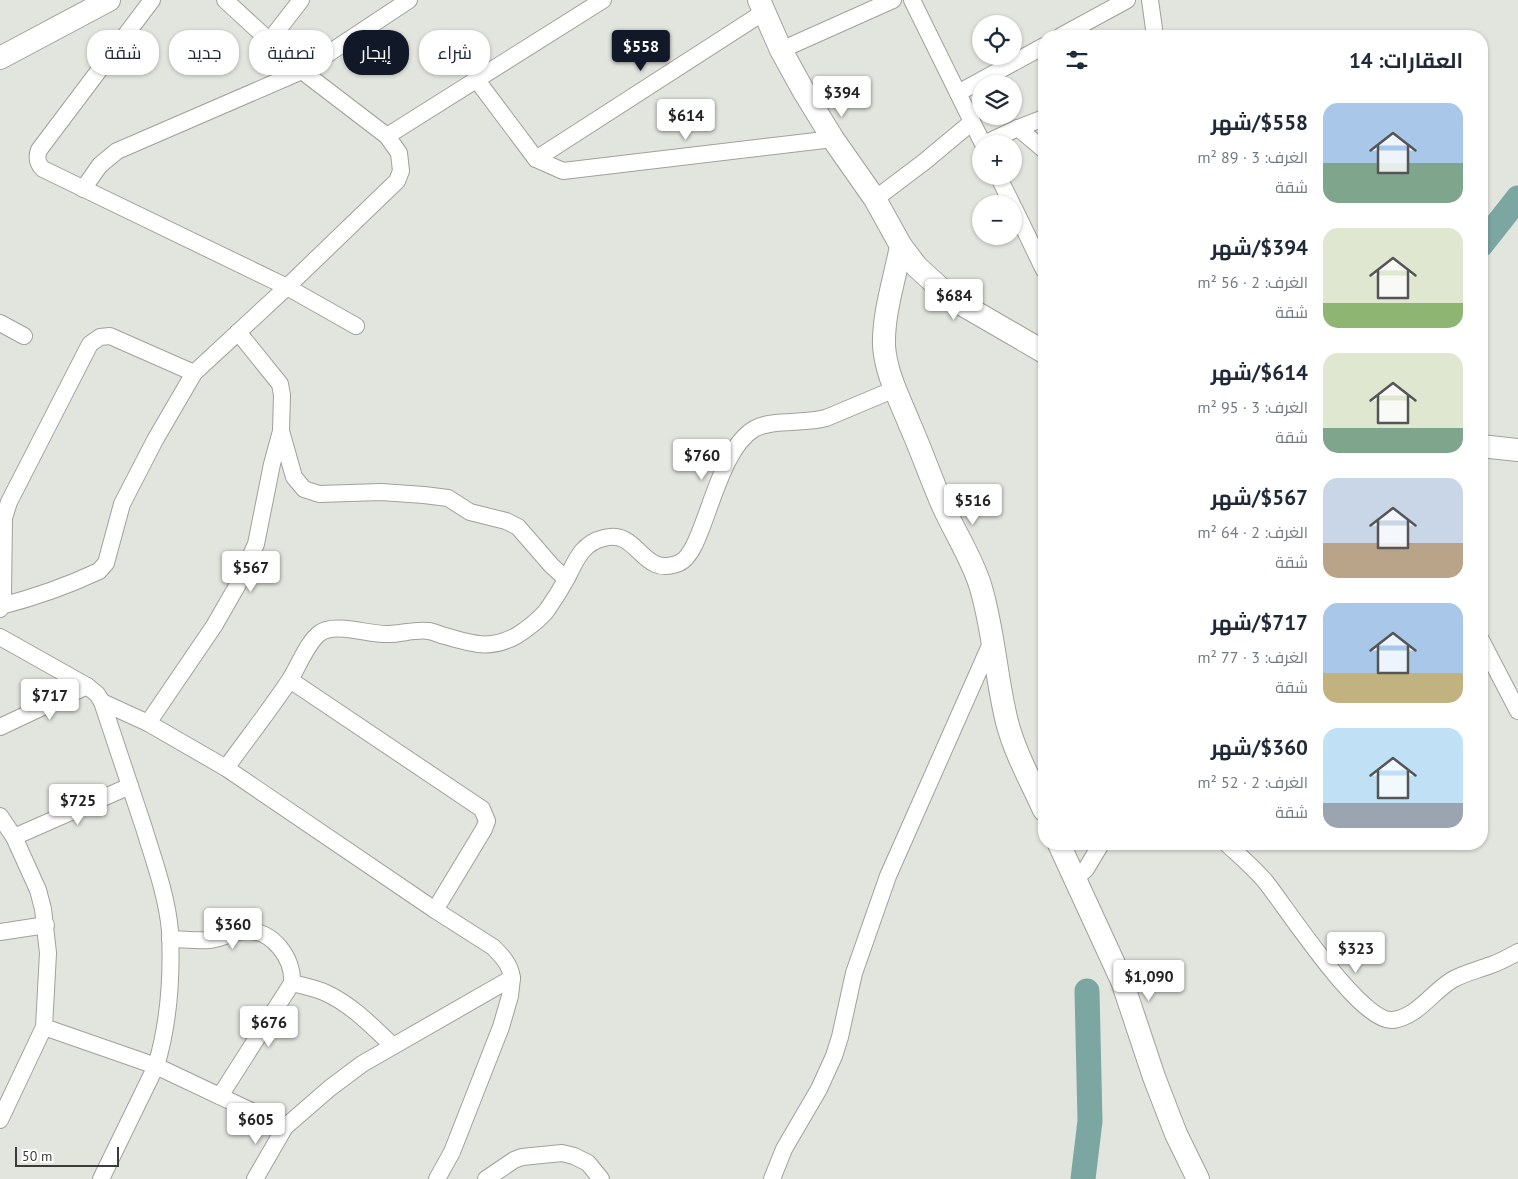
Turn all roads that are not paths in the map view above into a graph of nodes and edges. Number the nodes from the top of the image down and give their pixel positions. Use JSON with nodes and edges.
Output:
{"nodes":[{"id":1,"x":109,"y":0,"type":"edge"},
{"id":2,"x":152,"y":0,"type":"edge"},
{"id":3,"x":225,"y":0,"type":"edge"},
{"id":4,"x":301,"y":0,"type":"edge"},
{"id":5,"x":409,"y":0,"type":"edge"},
{"id":6,"x":603,"y":0,"type":"edge"},
{"id":7,"x":893,"y":0,"type":"edge"},
{"id":8,"x":912,"y":0,"type":"edge"},
{"id":9,"x":1127,"y":0,"type":"edge"},
{"id":10,"x":1150,"y":0,"type":"edge"},
{"id":11,"x":761,"y":6,"type":"edge"},
{"id":12,"x":259,"y":30,"type":"edge"},
{"id":13,"x":278,"y":30,"type":"edge"},
{"id":14,"x":1072,"y":30,"type":"edge"},
{"id":15,"x":1154,"y":30,"type":"edge"},
{"id":16,"x":1038,"y":49,"type":"edge"},
{"id":17,"x":333,"y":50,"type":"edge"},
{"id":18,"x":781,"y":50,"type":"junction"},
{"id":19,"x":0,"y":58,"type":"edge"},
{"id":20,"x":293,"y":75,"type":"edge"},
{"id":21,"x":307,"y":75,"type":"edge"},
{"id":22,"x":476,"y":79,"type":"junction"},
{"id":23,"x":958,"y":93,"type":"junction"},
{"id":24,"x":1038,"y":120,"type":"edge"},
{"id":25,"x":972,"y":122,"type":"joint"},
{"id":26,"x":1018,"y":128,"type":"junction"},
{"id":27,"x":1003,"y":135,"type":"edge"},
{"id":28,"x":387,"y":136,"type":"junction"},
{"id":29,"x":833,"y":139,"type":"junction"},
{"id":30,"x":1038,"y":145,"type":"edge"},
{"id":31,"x":536,"y":159,"type":"junction"},
{"id":32,"x":83,"y":189,"type":"junction"},
{"id":33,"x":875,"y":199,"type":"junction"},
{"id":34,"x":1022,"y":225,"type":"edge"},
{"id":35,"x":901,"y":246,"type":"junction"},
{"id":36,"x":1038,"y":258,"type":"edge"},
{"id":37,"x":287,"y":287,"type":"junction"},
{"id":38,"x":0,"y":323,"type":"edge"},
{"id":39,"x":356,"y":326,"type":"dead end"},
{"id":40,"x":238,"y":332,"type":"junction"},
{"id":41,"x":24,"y":336,"type":"dead end"},
{"id":42,"x":1038,"y":349,"type":"edge"},
{"id":43,"x":194,"y":373,"type":"junction"},
{"id":44,"x":895,"y":389,"type":"junction"},
{"id":45,"x":281,"y":430,"type":"junction"},
{"id":46,"x":1488,"y":447,"type":"edge"},
{"id":47,"x":1518,"y":450,"type":"edge"},
{"id":48,"x":566,"y":579,"type":"junction"},
{"id":49,"x":1,"y":607,"type":"edge"},
{"id":50,"x":0,"y":637,"type":"edge"},
{"id":51,"x":992,"y":641,"type":"junction"},
{"id":52,"x":1488,"y":653,"type":"edge"},
{"id":53,"x":290,"y":680,"type":"junction"},
{"id":54,"x":87,"y":686,"type":"junction"},
{"id":55,"x":102,"y":702,"type":"junction"},
{"id":56,"x":1518,"y":710,"type":"edge"},
{"id":57,"x":148,"y":723,"type":"junction"},
{"id":58,"x":0,"y":727,"type":"edge"},
{"id":59,"x":226,"y":768,"type":"junction"},
{"id":60,"x":130,"y":786,"type":"junction"},
{"id":61,"x":1038,"y":797,"type":"edge"},
{"id":62,"x":0,"y":816,"type":"edge"},
{"id":63,"x":14,"y":837,"type":"junction"},
{"id":64,"x":1062,"y":850,"type":"edge"},
{"id":65,"x":1097,"y":850,"type":"edge"},
{"id":66,"x":1233,"y":850,"type":"edge"},
{"id":67,"x":1076,"y":879,"type":"junction"},
{"id":68,"x":435,"y":910,"type":"junction"},
{"id":69,"x":46,"y":924,"type":"junction"},
{"id":70,"x":0,"y":932,"type":"edge"},
{"id":71,"x":170,"y":939,"type":"junction"},
{"id":72,"x":1518,"y":952,"type":"edge"},
{"id":73,"x":512,"y":978,"type":"junction"},
{"id":74,"x":292,"y":983,"type":"junction"},
{"id":75,"x":44,"y":1027,"type":"junction"},
{"id":76,"x":393,"y":1046,"type":"junction"},
{"id":77,"x":156,"y":1066,"type":"junction"},
{"id":78,"x":6,"y":1093,"type":"edge"},
{"id":79,"x":220,"y":1096,"type":"junction"},
{"id":80,"x":0,"y":1120,"type":"edge"},
{"id":81,"x":285,"y":1126,"type":"junction"},
{"id":82,"x":101,"y":1179,"type":"edge"},
{"id":83,"x":255,"y":1179,"type":"edge"},
{"id":84,"x":437,"y":1179,"type":"edge"},
{"id":85,"x":486,"y":1179,"type":"edge"},
{"id":86,"x":601,"y":1179,"type":"edge"},
{"id":87,"x":772,"y":1179,"type":"edge"},
{"id":88,"x":1198,"y":1179,"type":"edge"}],
"edges":[{"from":1,"to":19,"type":"street"},
{"from":2,"to":32,"type":"street"},
{"from":3,"to":12,"type":"street"},
{"from":4,"to":13,"type":"street"},
{"from":5,"to":17,"type":"street"},
{"from":6,"to":22,"type":"street"},
{"from":7,"to":18,"type":"street"},
{"from":8,"to":23,"type":"street"},
{"from":9,"to":14,"type":"street"},
{"from":10,"to":15,"type":"street"},
{"from":11,"to":18,"type":"street"},
{"from":11,"to":31,"type":"street"},
{"from":16,"to":23,"type":"street"},
{"from":18,"to":29,"type":"street"},
{"from":20,"to":32,"type":"street"},
{"from":21,"to":28,"type":"street"},
{"from":22,"to":28,"type":"street"},
{"from":22,"to":31,"type":"street"},
{"from":23,"to":25,"type":"street"},
{"from":24,"to":26,"type":"street"},
{"from":25,"to":33,"type":"street"},
{"from":26,"to":27,"type":"street"},
{"from":26,"to":30,"type":"street"},
{"from":28,"to":37,"type":"street"},
{"from":29,"to":31,"type":"street"},
{"from":29,"to":33,"type":"street"},
{"from":32,"to":37,"type":"street"},
{"from":33,"to":35,"type":"street"},
{"from":34,"to":36,"type":"street"},
{"from":35,"to":42,"type":"street"},
{"from":35,"to":44,"type":"street"},
{"from":37,"to":39,"type":"street"},
{"from":37,"to":40,"type":"street"},
{"from":38,"to":41,"type":"street"},
{"from":40,"to":43,"type":"street"},
{"from":40,"to":45,"type":"street"},
{"from":43,"to":49,"type":"street"},
{"from":43,"to":49,"type":"street"},
{"from":44,"to":48,"type":"street"},
{"from":44,"to":51,"type":"street"},
{"from":45,"to":48,"type":"street"},
{"from":45,"to":57,"type":"street"},
{"from":46,"to":47,"type":"street"},
{"from":48,"to":53,"type":"street"},
{"from":50,"to":54,"type":"street"},
{"from":51,"to":61,"type":"street"},
{"from":51,"to":87,"type":"street"},
{"from":52,"to":56,"type":"street"},
{"from":53,"to":59,"type":"street"},
{"from":53,"to":68,"type":"street"},
{"from":54,"to":55,"type":"street"},
{"from":54,"to":58,"type":"street"},
{"from":55,"to":57,"type":"street"},
{"from":55,"to":60,"type":"street"},
{"from":57,"to":59,"type":"street"},
{"from":59,"to":68,"type":"street"},
{"from":60,"to":63,"type":"street"},
{"from":60,"to":71,"type":"street"},
{"from":62,"to":63,"type":"street"},
{"from":63,"to":69,"type":"street"},
{"from":64,"to":67,"type":"street"},
{"from":65,"to":67,"type":"street"},
{"from":66,"to":72,"type":"street"},
{"from":67,"to":88,"type":"street"},
{"from":68,"to":73,"type":"street"},
{"from":69,"to":70,"type":"street"},
{"from":69,"to":75,"type":"street"},
{"from":71,"to":74,"type":"street"},
{"from":71,"to":77,"type":"street"},
{"from":73,"to":76,"type":"street"},
{"from":73,"to":84,"type":"street"},
{"from":74,"to":76,"type":"street"},
{"from":74,"to":79,"type":"street"},
{"from":75,"to":77,"type":"street"},
{"from":75,"to":78,"type":"street"},
{"from":76,"to":81,"type":"street"},
{"from":77,"to":79,"type":"street"},
{"from":77,"to":82,"type":"street"},
{"from":78,"to":80,"type":"street"},
{"from":79,"to":81,"type":"street"},
{"from":81,"to":83,"type":"street"},
{"from":85,"to":86,"type":"street"}]}
